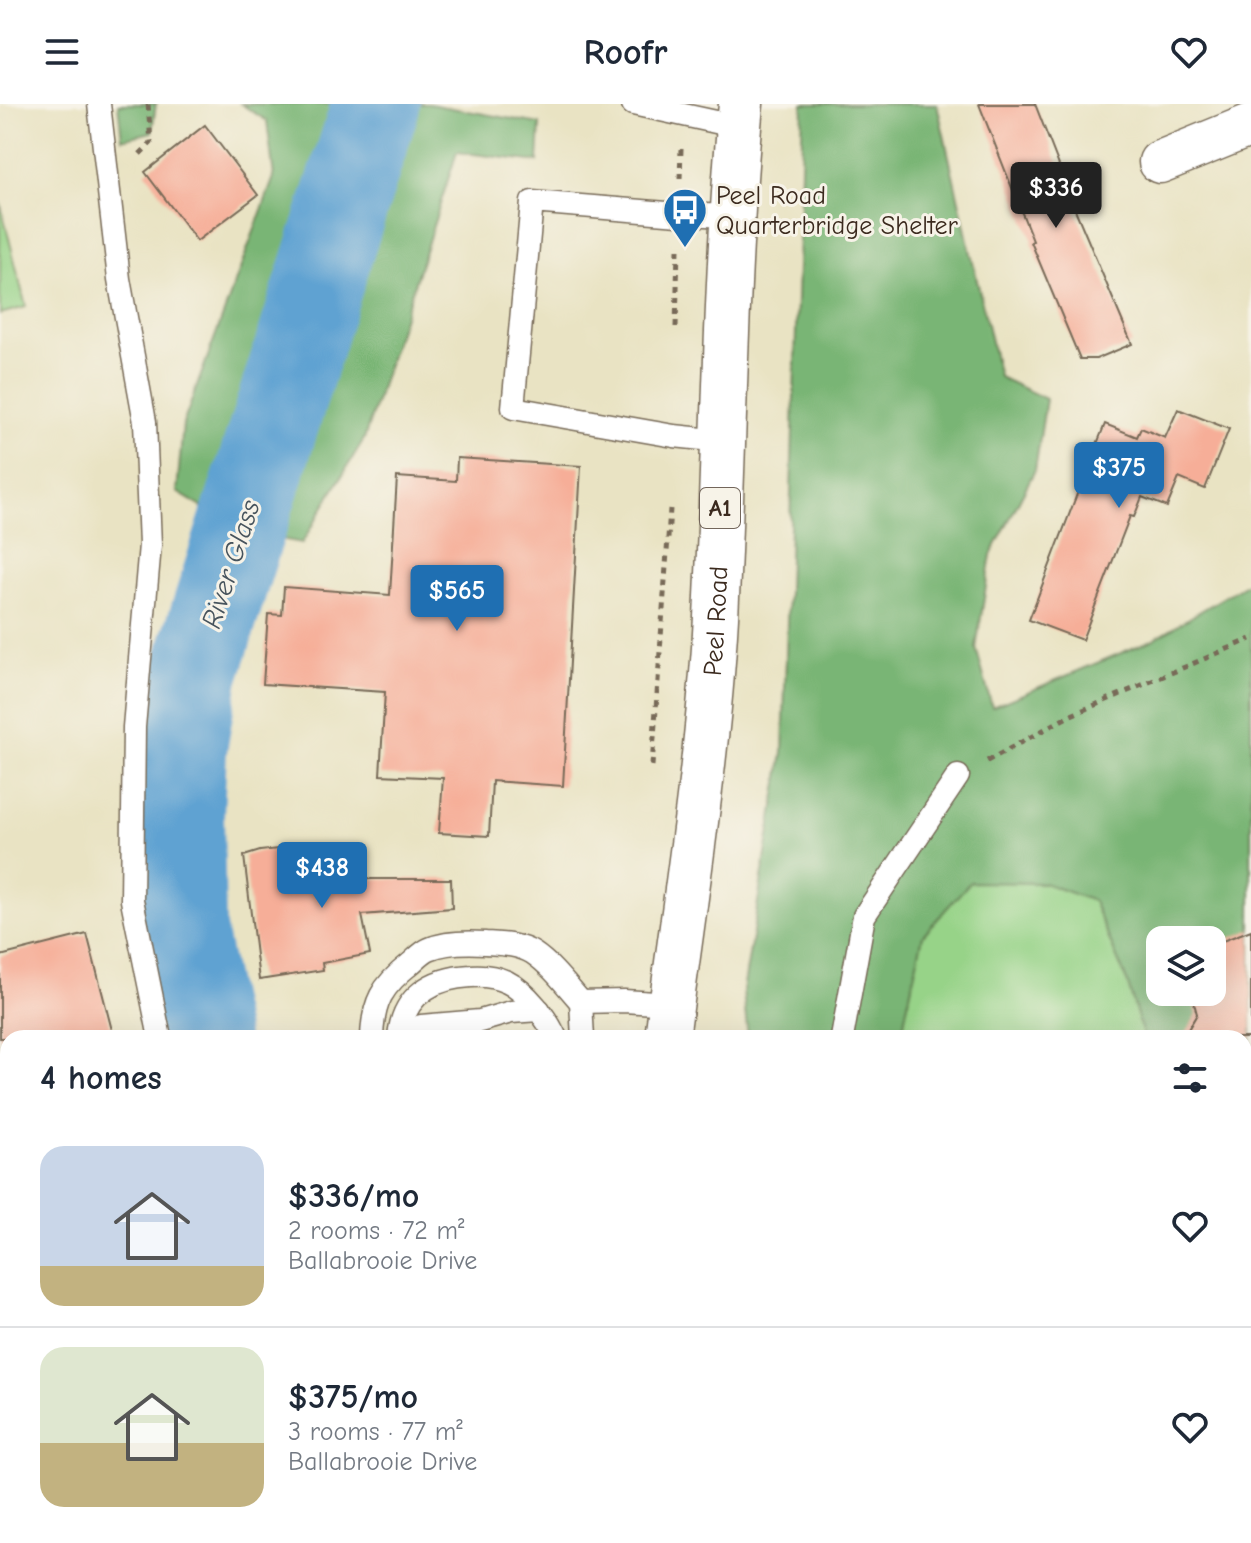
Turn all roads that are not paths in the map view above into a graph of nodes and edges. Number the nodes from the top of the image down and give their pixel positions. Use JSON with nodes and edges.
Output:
{"nodes":[{"id":1,"x":99,"y":104,"type":"edge"},
{"id":2,"x":633,"y":104,"type":"edge"},
{"id":3,"x":740,"y":116,"type":"edge"},
{"id":4,"x":1251,"y":125,"type":"edge"},
{"id":5,"x":1160,"y":162,"type":"dead end"},
{"id":6,"x":731,"y":216,"type":"junction"},
{"id":7,"x":722,"y":441,"type":"junction"},
{"id":8,"x":958,"y":776,"type":"road end"},
{"id":9,"x":581,"y":1002,"type":"junction"},
{"id":10,"x":539,"y":1010,"type":"junction"},
{"id":11,"x":669,"y":1021,"type":"edge"},
{"id":12,"x":158,"y":1030,"type":"edge"},
{"id":13,"x":373,"y":1030,"type":"edge"},
{"id":14,"x":401,"y":1030,"type":"edge"},
{"id":15,"x":417,"y":1030,"type":"edge"},
{"id":16,"x":553,"y":1030,"type":"edge"},
{"id":17,"x":583,"y":1030,"type":"edge"},
{"id":18,"x":843,"y":1030,"type":"edge"}],
"edges":[{"from":1,"to":12,"type":"lane"},
{"from":2,"to":3,"type":"lane"},
{"from":3,"to":6,"type":"highway","name":"Peel Road","number":"A1"},
{"from":4,"to":5,"type":"street"},
{"from":6,"to":7,"type":"highway","name":"Peel Road","number":"A1"},
{"from":6,"to":7,"type":"lane"},
{"from":7,"to":11,"type":"highway","name":"Peel Road","number":"A1"},
{"from":8,"to":18,"type":"lane"},
{"from":9,"to":11,"type":"lane"},
{"from":9,"to":13,"type":"lane"},
{"from":9,"to":17,"type":"lane"},
{"from":10,"to":14,"type":"lane"},
{"from":10,"to":15,"type":"lane"},
{"from":10,"to":16,"type":"lane"}]}
